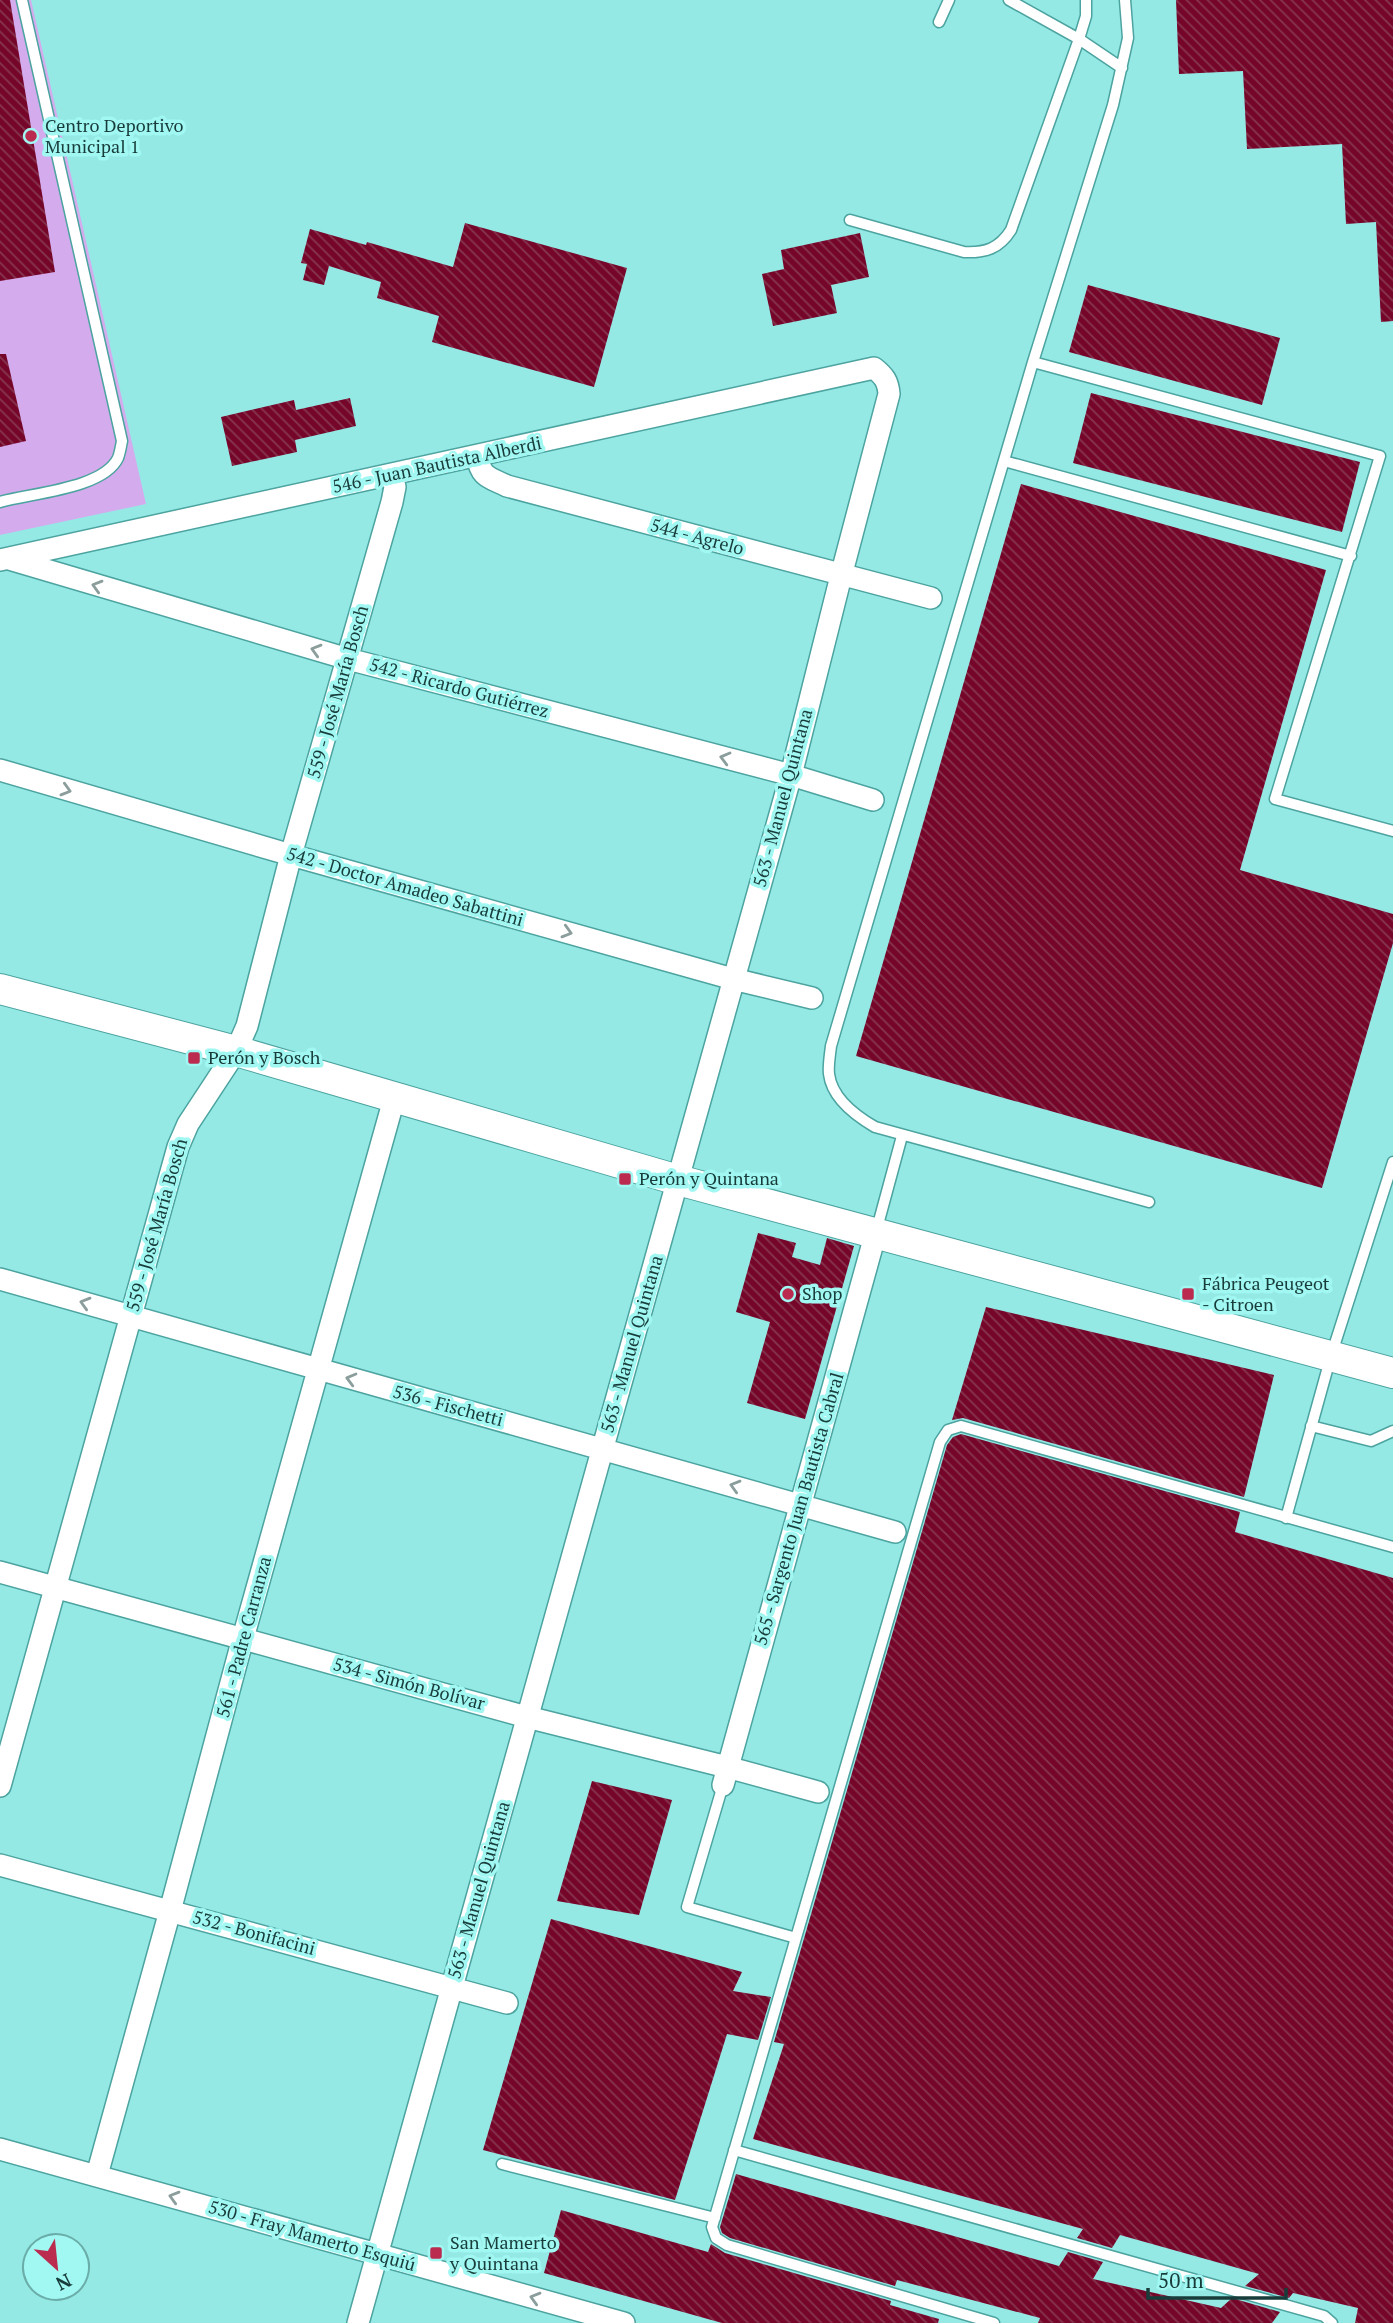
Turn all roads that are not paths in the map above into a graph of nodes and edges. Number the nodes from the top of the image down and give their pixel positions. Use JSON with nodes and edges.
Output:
{"nodes":[{"id":1,"x":22,"y":0,"type":"edge"},
{"id":2,"x":949,"y":0,"type":"edge"},
{"id":3,"x":1009,"y":0,"type":"edge"},
{"id":4,"x":1086,"y":0,"type":"edge"},
{"id":5,"x":1125,"y":0,"type":"edge"},
{"id":6,"x":939,"y":22,"type":"dead end"},
{"id":7,"x":1079,"y":39,"type":"junction"},
{"id":8,"x":1122,"y":68,"type":"junction"},
{"id":9,"x":849,"y":220,"type":"dead end"},
{"id":10,"x":1033,"y":362,"type":"junction"},
{"id":11,"x":874,"y":368,"type":"joint"},
{"id":12,"x":477,"y":456,"type":"junction"},
{"id":13,"x":1004,"y":461,"type":"junction"},
{"id":14,"x":392,"y":475,"type":"junction"},
{"id":15,"x":0,"y":502,"type":"edge"},
{"id":16,"x":1351,"y":556,"type":"junction"},
{"id":17,"x":4,"y":559,"type":"edge"},
{"id":18,"x":841,"y":576,"type":"junction"},
{"id":19,"x":931,"y":598,"type":"dead end"},
{"id":20,"x":348,"y":659,"type":"junction"},
{"id":21,"x":0,"y":771,"type":"edge"},
{"id":22,"x":791,"y":775,"type":"junction"},
{"id":23,"x":873,"y":800,"type":"dead end"},
{"id":24,"x":1393,"y":831,"type":"edge"},
{"id":25,"x":291,"y":855,"type":"junction"},
{"id":26,"x":733,"y":979,"type":"junction"},
{"id":27,"x":0,"y":991,"type":"edge"},
{"id":28,"x":812,"y":998,"type":"dead end"},
{"id":29,"x":236,"y":1051,"type":"junction"},
{"id":30,"x":394,"y":1099,"type":"junction"},
{"id":31,"x":902,"y":1136,"type":"junction"},
{"id":32,"x":1393,"y":1162,"type":"edge"},
{"id":33,"x":678,"y":1180,"type":"junction"},
{"id":34,"x":1149,"y":1202,"type":"dead end"},
{"id":35,"x":876,"y":1232,"type":"junction"},
{"id":36,"x":0,"y":1279,"type":"edge"},
{"id":37,"x":130,"y":1316,"type":"junction"},
{"id":38,"x":1331,"y":1356,"type":"junction"},
{"id":39,"x":318,"y":1370,"type":"junction"},
{"id":40,"x":1393,"y":1373,"type":"edge"},
{"id":41,"x":1311,"y":1426,"type":"junction"},
{"id":42,"x":1393,"y":1431,"type":"edge"},
{"id":43,"x":602,"y":1448,"type":"junction"},
{"id":44,"x":801,"y":1504,"type":"junction"},
{"id":45,"x":1286,"y":1518,"type":"junction"},
{"id":46,"x":895,"y":1532,"type":"dead end"},
{"id":47,"x":1393,"y":1548,"type":"edge"},
{"id":48,"x":0,"y":1572,"type":"edge"},
{"id":49,"x":55,"y":1587,"type":"junction"},
{"id":50,"x":243,"y":1638,"type":"junction"},
{"id":51,"x":527,"y":1717,"type":"junction"},
{"id":52,"x":725,"y":1776,"type":"junction"},
{"id":53,"x":0,"y":1786,"type":"edge"},
{"id":54,"x":818,"y":1792,"type":"dead end"},
{"id":55,"x":0,"y":1865,"type":"edge"},
{"id":56,"x":170,"y":1911,"type":"junction"},
{"id":57,"x":796,"y":1938,"type":"junction"},
{"id":58,"x":452,"y":1987,"type":"junction"},
{"id":59,"x":507,"y":2003,"type":"dead end"},
{"id":60,"x":0,"y":2149,"type":"edge"},
{"id":61,"x":734,"y":2150,"type":"junction"},
{"id":62,"x":502,"y":2164,"type":"dead end"},
{"id":63,"x":97,"y":2175,"type":"junction"},
{"id":64,"x":715,"y":2218,"type":"junction"},
{"id":65,"x":377,"y":2254,"type":"junction"},
{"id":66,"x":574,"y":2316,"type":"edge"},
{"id":67,"x":358,"y":2323,"type":"edge"},
{"id":68,"x":624,"y":2323,"type":"edge"},
{"id":69,"x":994,"y":2323,"type":"edge"},
{"id":70,"x":1332,"y":2323,"type":"edge"}],
"edges":[{"from":1,"to":15,"type":"lane"},
{"from":2,"to":6,"type":"lane"},
{"from":3,"to":7,"type":"lane"},
{"from":4,"to":7,"type":"lane"},
{"from":5,"to":8,"type":"lane"},
{"from":7,"to":8,"type":"lane"},
{"from":7,"to":9,"type":"lane"},
{"from":8,"to":10,"type":"lane"},
{"from":10,"to":13,"type":"lane"},
{"from":10,"to":16,"type":"lane"},
{"from":11,"to":12,"type":"street","name":"546 - Juan Bautista Alberdi"},
{"from":11,"to":18,"type":"street","name":"563 - Manuel Quintana"},
{"from":12,"to":14,"type":"street","name":"546 - Juan Bautista Alberdi"},
{"from":12,"to":18,"type":"street","name":"544 - Agrelo"},
{"from":13,"to":16,"type":"lane"},
{"from":13,"to":31,"type":"lane"},
{"from":14,"to":17,"type":"street","name":"546 - Juan Bautista Alberdi"},
{"from":14,"to":20,"type":"street","name":"559 - José María Bosch"},
{"from":16,"to":24,"type":"lane"},
{"from":20,"to":17,"type":"street","name":"542 - Ricardo Gutiérrez","one_way":true},
{"from":18,"to":19,"type":"street","name":"544 - Agrelo"},
{"from":18,"to":22,"type":"street","name":"563 - Manuel Quintana"},
{"from":22,"to":20,"type":"street","name":"542 - Ricardo Gutiérrez","one_way":true},
{"from":20,"to":25,"type":"street","name":"559 - José María Bosch"},
{"from":21,"to":25,"type":"street","name":"542 - Doctor Amadeo Sabattini","one_way":true},
{"from":22,"to":23,"type":"street","name":"542 - Ricardo Gutiérrez"},
{"from":22,"to":26,"type":"street","name":"563 - Manuel Quintana"},
{"from":25,"to":26,"type":"street","name":"542 - Doctor Amadeo Sabattini","one_way":true},
{"from":25,"to":29,"type":"street","name":"559 - José María Bosch"},
{"from":26,"to":28,"type":"street","name":"542 - Doctor Amadeo Sabattini"},
{"from":26,"to":33,"type":"street","name":"563 - Manuel Quintana"},
{"from":27,"to":29,"type":"street"},
{"from":29,"to":30,"type":"street"},
{"from":29,"to":37,"type":"street","name":"559 - José María Bosch"},
{"from":30,"to":33,"type":"street"},
{"from":30,"to":39,"type":"street","name":"561 - Padre Carranza"},
{"from":31,"to":34,"type":"lane"},
{"from":31,"to":35,"type":"lane"},
{"from":32,"to":38,"type":"lane"},
{"from":33,"to":35,"type":"street"},
{"from":33,"to":43,"type":"street","name":"563 - Manuel Quintana"},
{"from":35,"to":38,"type":"street"},
{"from":35,"to":44,"type":"street","name":"565 - Sargento Juan Bautista Cabral"},
{"from":37,"to":36,"type":"street","name":"536 - Fischetti","one_way":true},
{"from":37,"to":39,"type":"street","name":"536 - Fischetti"},
{"from":37,"to":49,"type":"street","name":"559 - José María Bosch"},
{"from":38,"to":40,"type":"street"},
{"from":38,"to":41,"type":"lane"},
{"from":43,"to":39,"type":"street","name":"536 - Fischetti","one_way":true},
{"from":39,"to":50,"type":"street","name":"561 - Padre Carranza"},
{"from":41,"to":42,"type":"lane"},
{"from":41,"to":45,"type":"lane"},
{"from":44,"to":43,"type":"street","name":"536 - Fischetti","one_way":true},
{"from":43,"to":51,"type":"street","name":"563 - Manuel Quintana"},
{"from":44,"to":46,"type":"street","name":"536 - Fischetti"},
{"from":44,"to":52,"type":"street","name":"565 - Sargento Juan Bautista Cabral"},
{"from":45,"to":47,"type":"lane"},
{"from":45,"to":57,"type":"lane"},
{"from":48,"to":49,"type":"street","name":"534 - Simón Bolívar"},
{"from":49,"to":50,"type":"street","name":"534 - Simón Bolívar"},
{"from":49,"to":53,"type":"street","name":"559 - José María Bosch"},
{"from":50,"to":51,"type":"street","name":"534 - Simón Bolívar"},
{"from":50,"to":56,"type":"street","name":"561 - Padre Carranza"},
{"from":51,"to":52,"type":"street","name":"534 - Simón Bolívar"},
{"from":51,"to":58,"type":"street","name":"563 - Manuel Quintana"},
{"from":52,"to":54,"type":"street","name":"534 - Simón Bolívar"},
{"from":52,"to":57,"type":"lane"},
{"from":55,"to":56,"type":"street","name":"532 - Bonifacini"},
{"from":56,"to":58,"type":"street","name":"532 - Bonifacini"},
{"from":56,"to":63,"type":"street","name":"561 - Padre Carranza"},
{"from":57,"to":61,"type":"lane"},
{"from":58,"to":59,"type":"street","name":"532 - Bonifacini"},
{"from":58,"to":65,"type":"street","name":"563 - Manuel Quintana"},
{"from":60,"to":63,"type":"street","name":"530 - Fray Mamerto Esquiú"},
{"from":61,"to":64,"type":"lane"},
{"from":61,"to":70,"type":"lane"},
{"from":62,"to":64,"type":"lane"},
{"from":65,"to":63,"type":"street","name":"530 - Fray Mamerto Esquiú","one_way":true},
{"from":64,"to":69,"type":"lane"},
{"from":66,"to":65,"type":"street","name":"530 - Fray Mamerto Esquiú","one_way":true},
{"from":65,"to":67,"type":"street","name":"563 - Manuel Quintana"},
{"from":66,"to":68,"type":"street","name":"530 - Fray Mamerto Esquiú"}]}
